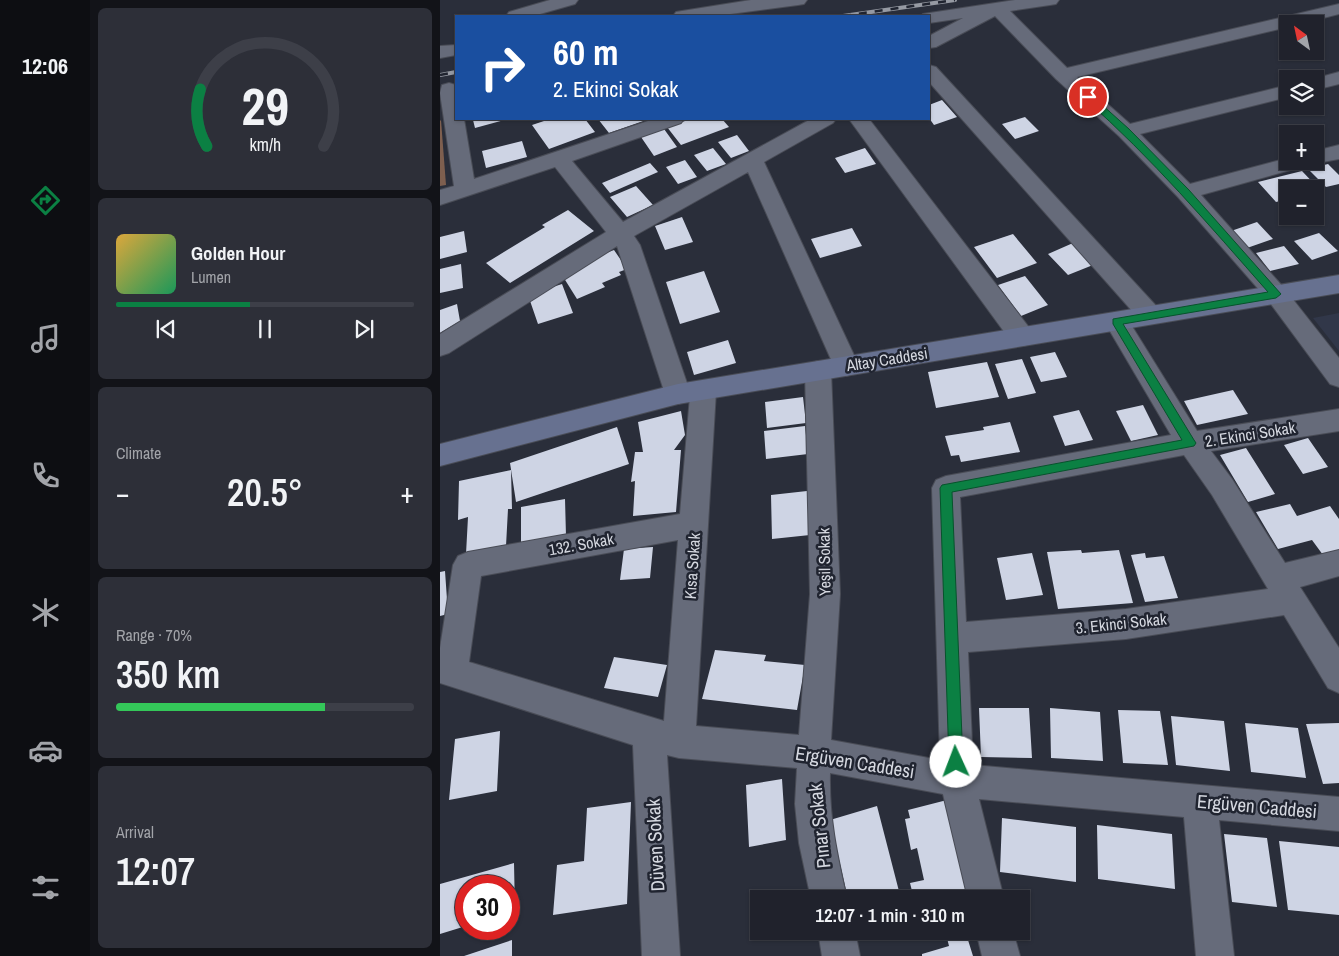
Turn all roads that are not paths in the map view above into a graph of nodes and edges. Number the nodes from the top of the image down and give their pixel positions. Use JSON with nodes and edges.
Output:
{"nodes":[{"id":1,"x":569,"y":0,"type":"edge"},
{"id":2,"x":779,"y":0,"type":"edge"},
{"id":3,"x":798,"y":0,"type":"edge"},
{"id":4,"x":1050,"y":0,"type":"edge"},
{"id":5,"x":997,"y":8,"type":"junction"},
{"id":6,"x":1339,"y":9,"type":"edge"},
{"id":7,"x":506,"y":14,"type":"edge"},
{"id":8,"x":688,"y":15,"type":"edge"},
{"id":9,"x":930,"y":18,"type":"edge"},
{"id":10,"x":930,"y":42,"type":"edge"},
{"id":11,"x":455,"y":50,"type":"edge"},
{"id":12,"x":440,"y":52,"type":"edge"},
{"id":13,"x":930,"y":72,"type":"edge"},
{"id":14,"x":1063,"y":75,"type":"junction"},
{"id":15,"x":1339,"y":78,"type":"edge"},
{"id":16,"x":1324,"y":82,"type":"edge"},
{"id":17,"x":448,"y":89,"type":"edge"},
{"id":18,"x":1279,"y":93,"type":"edge"},
{"id":19,"x":671,"y":120,"type":"edge"},
{"id":20,"x":824,"y":120,"type":"edge"},
{"id":21,"x":860,"y":120,"type":"edge"},
{"id":22,"x":1126,"y":131,"type":"junction"},
{"id":23,"x":1339,"y":152,"type":"edge"},
{"id":24,"x":1324,"y":156,"type":"edge"},
{"id":25,"x":559,"y":158,"type":"junction"},
{"id":26,"x":753,"y":160,"type":"junction"},
{"id":27,"x":1279,"y":168,"type":"edge"},
{"id":28,"x":466,"y":188,"type":"junction"},
{"id":29,"x":1186,"y":192,"type":"junction"},
{"id":30,"x":440,"y":198,"type":"edge"},
{"id":31,"x":621,"y":233,"type":"junction"},
{"id":32,"x":1339,"y":284,"type":"edge"},
{"id":33,"x":1276,"y":294,"type":"junction"},
{"id":34,"x":1150,"y":316,"type":"junction"},
{"id":35,"x":1116,"y":322,"type":"junction"},
{"id":36,"x":1022,"y":337,"type":"junction"},
{"id":37,"x":440,"y":346,"type":"edge"},
{"id":38,"x":846,"y":366,"type":"junction"},
{"id":39,"x":818,"y":371,"type":"junction"},
{"id":40,"x":1339,"y":377,"type":"edge"},
{"id":41,"x":690,"y":393,"type":"junction"},
{"id":42,"x":1339,"y":420,"type":"edge"},
{"id":43,"x":1190,"y":443,"type":"junction"},
{"id":44,"x":440,"y":455,"type":"edge"},
{"id":45,"x":695,"y":524,"type":"junction"},
{"id":46,"x":1339,"y":563,"type":"edge"},
{"id":47,"x":1284,"y":590,"type":"junction"},
{"id":48,"x":952,"y":638,"type":"junction"},
{"id":49,"x":446,"y":670,"type":"edge"},
{"id":50,"x":1339,"y":677,"type":"edge"},
{"id":51,"x":664,"y":738,"type":"junction"},
{"id":52,"x":814,"y":753,"type":"junction"},
{"id":53,"x":957,"y":780,"type":"junction"},
{"id":54,"x":1200,"y":801,"type":"junction"},
{"id":55,"x":1339,"y":814,"type":"edge"},
{"id":56,"x":827,"y":890,"type":"edge"},
{"id":57,"x":984,"y":890,"type":"edge"},
{"id":58,"x":838,"y":940,"type":"edge"},
{"id":59,"x":996,"y":940,"type":"edge"},
{"id":60,"x":661,"y":956,"type":"edge"},
{"id":61,"x":841,"y":956,"type":"edge"},
{"id":62,"x":1000,"y":956,"type":"edge"},
{"id":63,"x":1215,"y":956,"type":"edge"}],
"edges":[{"from":1,"to":7,"type":"street"},
{"from":2,"to":3,"type":"street"},
{"from":2,"to":8,"type":"street"},
{"from":4,"to":5,"type":"street"},
{"from":5,"to":9,"type":"street"},
{"from":5,"to":10,"type":"street"},
{"from":5,"to":14,"type":"street"},
{"from":6,"to":14,"type":"street"},
{"from":11,"to":12,"type":"street"},
{"from":13,"to":34,"type":"street"},
{"from":14,"to":22,"type":"street"},
{"from":15,"to":16,"type":"street"},
{"from":17,"to":28,"type":"street"},
{"from":18,"to":22,"type":"street"},
{"from":19,"to":25,"type":"street"},
{"from":20,"to":26,"type":"street"},
{"from":21,"to":36,"type":"street"},
{"from":22,"to":29,"type":"street"},
{"from":23,"to":24,"type":"street"},
{"from":25,"to":28,"type":"street"},
{"from":25,"to":31,"type":"street"},
{"from":26,"to":31,"type":"street"},
{"from":26,"to":38,"type":"street"},
{"from":27,"to":29,"type":"street"},
{"from":28,"to":30,"type":"street"},
{"from":29,"to":33,"type":"street"},
{"from":31,"to":37,"type":"street"},
{"from":31,"to":41,"type":"street"},
{"from":32,"to":33,"type":"main road","name":"Altay Caddesi"},
{"from":33,"to":34,"type":"main road","name":"Altay Caddesi"},
{"from":33,"to":40,"type":"street"},
{"from":34,"to":35,"type":"main road","name":"Altay Caddesi"},
{"from":35,"to":36,"type":"main road","name":"Altay Caddesi"},
{"from":35,"to":43,"type":"street"},
{"from":36,"to":38,"type":"main road","name":"Altay Caddesi"},
{"from":38,"to":39,"type":"main road","name":"Altay Caddesi"},
{"from":39,"to":41,"type":"main road","name":"Altay Caddesi"},
{"from":39,"to":52,"type":"street","name":"Yeşil Sokak"},
{"from":41,"to":44,"type":"main road","name":"Altay Caddesi"},
{"from":41,"to":45,"type":"street","name":"Kısa Sokak"},
{"from":42,"to":43,"type":"street","name":"2. Ekinci Sokak"},
{"from":43,"to":47,"type":"street"},
{"from":43,"to":48,"type":"street","name":"2. Ekinci Sokak"},
{"from":45,"to":49,"type":"street","name":"132. Sokak"},
{"from":45,"to":51,"type":"street","name":"Kısa Sokak"},
{"from":46,"to":47,"type":"street","name":"3. Ekinci Sokak"},
{"from":47,"to":48,"type":"street","name":"3. Ekinci Sokak"},
{"from":47,"to":50,"type":"street"},
{"from":48,"to":53,"type":"street","name":"2. Ekinci Sokak"},
{"from":49,"to":51,"type":"street","name":"Ergüven Caddesi"},
{"from":51,"to":52,"type":"street","name":"Ergüven Caddesi"},
{"from":51,"to":60,"type":"street","name":"Düven Sokak"},
{"from":52,"to":53,"type":"street","name":"Ergüven Caddesi"},
{"from":52,"to":56,"type":"street","name":"Pınar Sokak"},
{"from":53,"to":54,"type":"street","name":"Ergüven Caddesi"},
{"from":53,"to":57,"type":"street","name":"2. Ekinci Sokak"},
{"from":54,"to":55,"type":"street","name":"Ergüven Caddesi"},
{"from":54,"to":63,"type":"street"},
{"from":58,"to":61,"type":"street"},
{"from":59,"to":62,"type":"street"}]}
